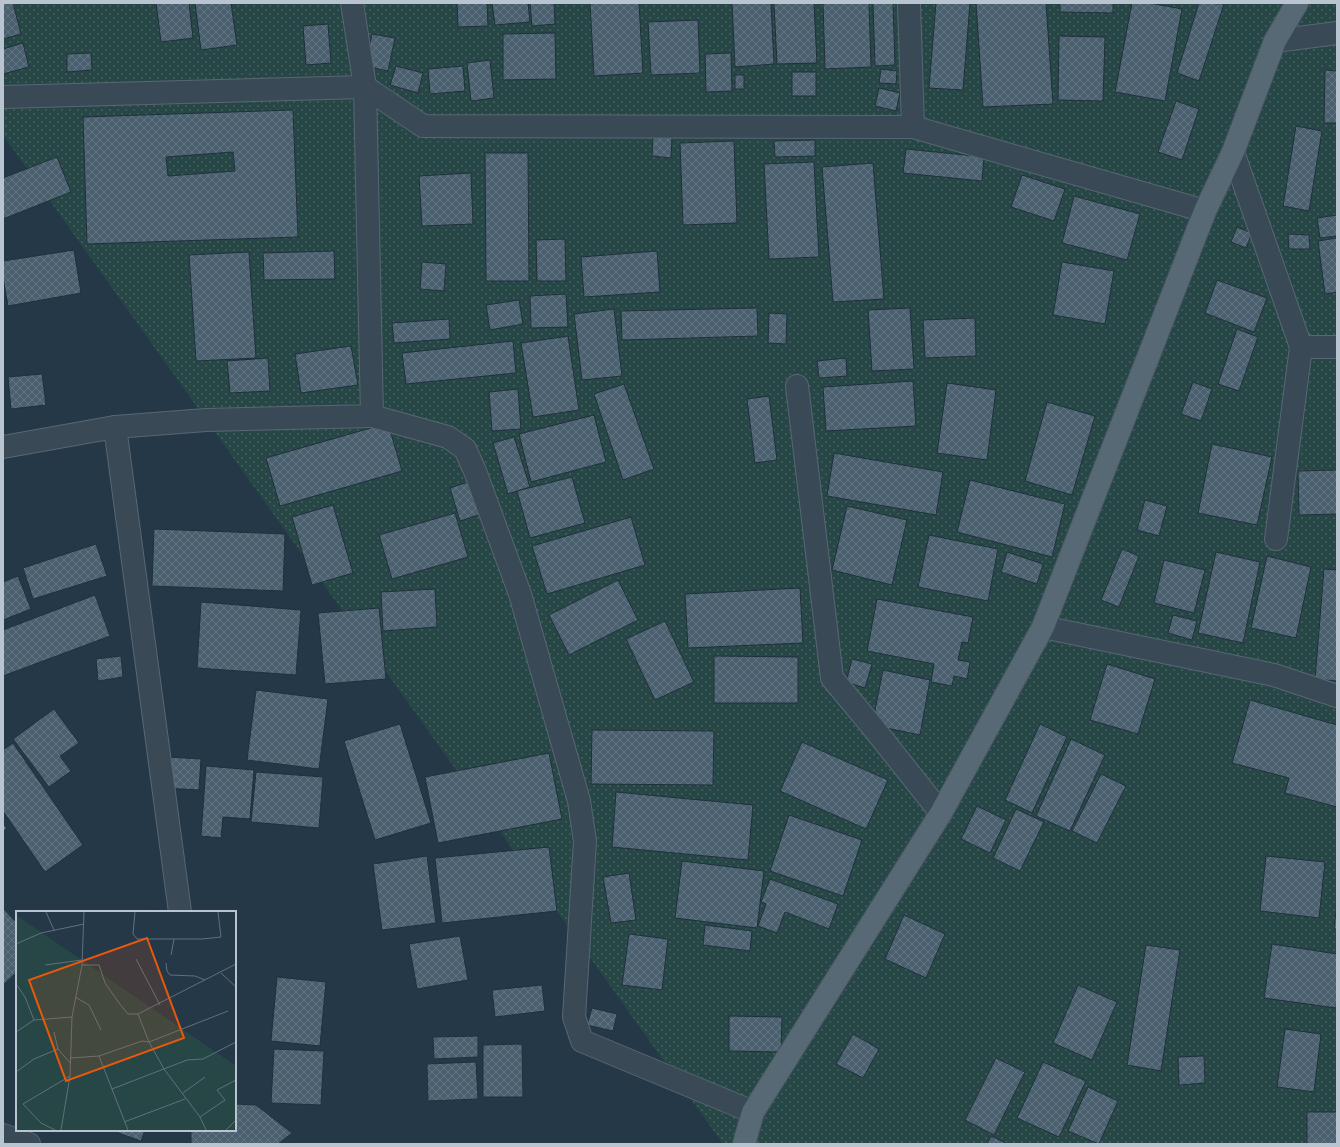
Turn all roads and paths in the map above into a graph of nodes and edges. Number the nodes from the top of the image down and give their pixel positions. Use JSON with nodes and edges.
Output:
{"nodes":[{"id":1,"x":352,"y":3,"type":"edge"},
{"id":2,"x":909,"y":3,"type":"edge"},
{"id":3,"x":1297,"y":3,"type":"edge"},
{"id":4,"x":1337,"y":34,"type":"edge"},
{"id":5,"x":1275,"y":41,"type":"junction"},
{"id":6,"x":365,"y":87,"type":"junction"},
{"id":7,"x":3,"y":97,"type":"edge"},
{"id":8,"x":913,"y":126,"type":"junction"},
{"id":9,"x":1233,"y":152,"type":"junction"},
{"id":10,"x":1205,"y":211,"type":"junction"},
{"id":11,"x":1301,"y":346,"type":"junction"},
{"id":12,"x":1337,"y":347,"type":"edge"},
{"id":13,"x":797,"y":386,"type":"dead end"},
{"id":14,"x":372,"y":416,"type":"junction"},
{"id":15,"x":116,"y":427,"type":"junction"},
{"id":16,"x":3,"y":447,"type":"edge"},
{"id":17,"x":1276,"y":539,"type":"dead end"},
{"id":18,"x":1042,"y":627,"type":"junction"},
{"id":19,"x":1337,"y":696,"type":"edge"},
{"id":20,"x":941,"y":813,"type":"junction"},
{"id":21,"x":180,"y":911,"type":"edge"},
{"id":22,"x":752,"y":1112,"type":"junction"},
{"id":23,"x":3,"y":1135,"type":"edge"},
{"id":24,"x":29,"y":1144,"type":"edge"},
{"id":25,"x":744,"y":1144,"type":"edge"}],
"edges":[{"from":1,"to":6,"type":"street"},
{"from":2,"to":8,"type":"street"},
{"from":3,"to":5,"type":"main road"},
{"from":4,"to":5,"type":"street"},
{"from":5,"to":9,"type":"main road"},
{"from":6,"to":7,"type":"street"},
{"from":6,"to":8,"type":"street"},
{"from":6,"to":14,"type":"street"},
{"from":8,"to":10,"type":"street"},
{"from":9,"to":10,"type":"main road"},
{"from":9,"to":11,"type":"street"},
{"from":10,"to":18,"type":"main road"},
{"from":11,"to":12,"type":"street"},
{"from":11,"to":17,"type":"street"},
{"from":13,"to":20,"type":"street"},
{"from":14,"to":15,"type":"street"},
{"from":14,"to":22,"type":"street"},
{"from":15,"to":16,"type":"street"},
{"from":15,"to":21,"type":"street"},
{"from":18,"to":19,"type":"street"},
{"from":18,"to":20,"type":"main road"},
{"from":20,"to":22,"type":"main road"},
{"from":22,"to":25,"type":"main road"},
{"from":23,"to":24,"type":"street"}]}
